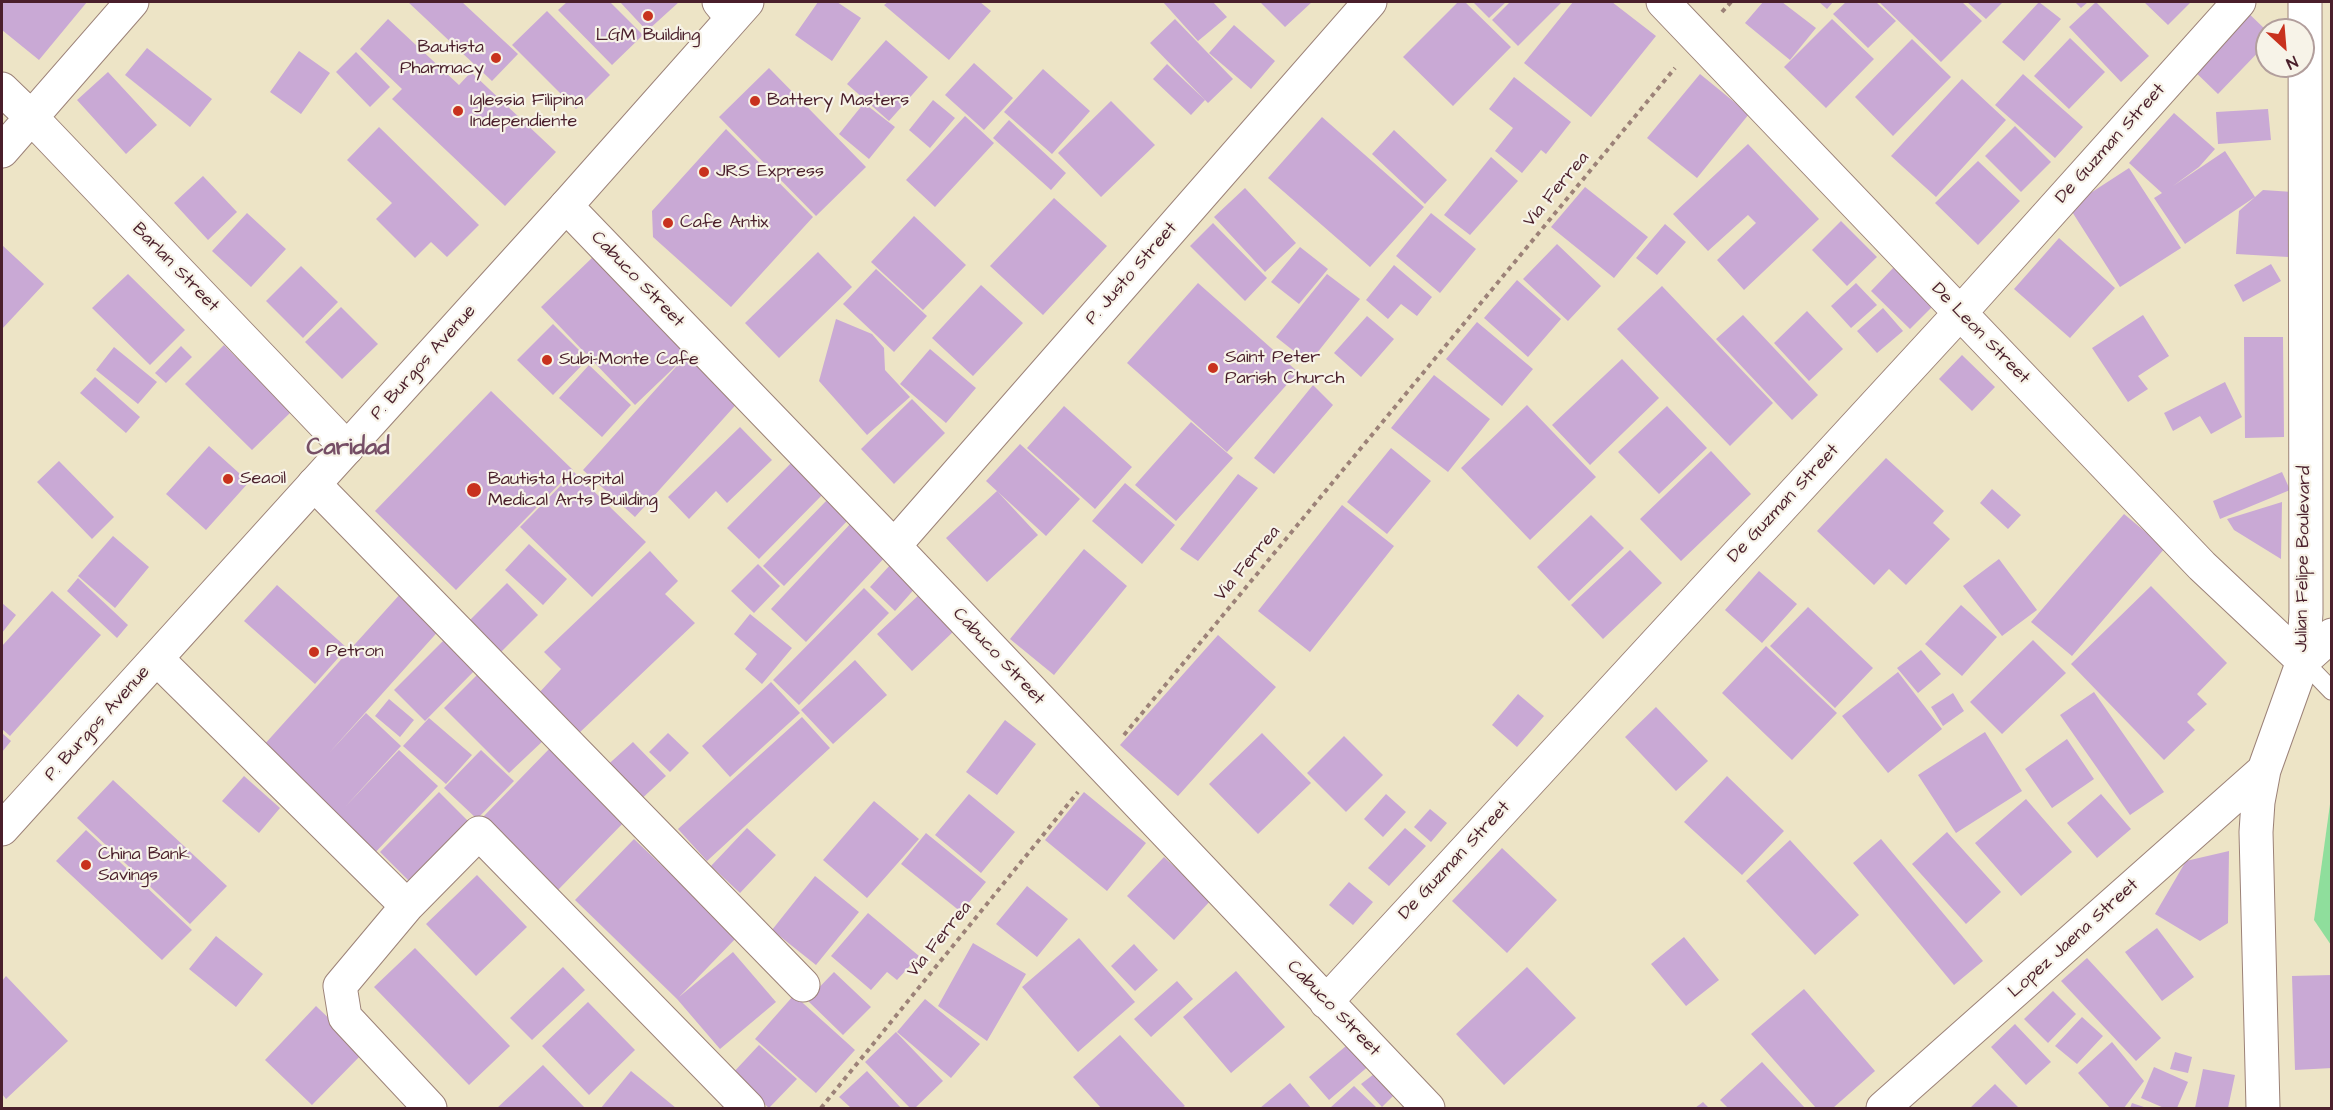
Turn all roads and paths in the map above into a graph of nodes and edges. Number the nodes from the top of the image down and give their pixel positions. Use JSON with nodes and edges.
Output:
{"nodes":[{"id":1,"x":132,"y":2,"type":"edge"},
{"id":2,"x":1370,"y":2,"type":"edge"},
{"id":3,"x":1663,"y":2,"type":"edge"},
{"id":4,"x":2239,"y":2,"type":"edge"},
{"id":5,"x":2305,"y":2,"type":"edge"},
{"id":6,"x":732,"y":7,"type":"edge"},
{"id":7,"x":1699,"y":40,"type":"junction"},
{"id":8,"x":2,"y":89,"type":"edge"},
{"id":9,"x":31,"y":117,"type":"junction"},
{"id":10,"x":2,"y":151,"type":"edge"},
{"id":11,"x":567,"y":206,"type":"junction"},
{"id":12,"x":1960,"y":313,"type":"junction"},
{"id":13,"x":347,"y":448,"type":"junction"},
{"id":14,"x":315,"y":484,"type":"junction"},
{"id":15,"x":894,"y":546,"type":"junction"},
{"id":16,"x":2331,"y":635,"type":"edge"},
{"id":17,"x":157,"y":659,"type":"junction"},
{"id":18,"x":2303,"y":661,"type":"junction"},
{"id":19,"x":2331,"y":691,"type":"edge"},
{"id":20,"x":1100,"y":765,"type":"junction"},
{"id":21,"x":2264,"y":770,"type":"junction"},
{"id":22,"x":2,"y":829,"type":"edge"},
{"id":23,"x":407,"y":906,"type":"junction"},
{"id":24,"x":803,"y":985,"type":"dead end"},
{"id":25,"x":1326,"y":1002,"type":"junction"},
{"id":26,"x":430,"y":1108,"type":"edge"},
{"id":27,"x":748,"y":1108,"type":"edge"},
{"id":28,"x":821,"y":1108,"type":"edge"},
{"id":29,"x":1428,"y":1108,"type":"edge"},
{"id":30,"x":1884,"y":1108,"type":"edge"},
{"id":31,"x":2263,"y":1108,"type":"edge"}],
"edges":[{"from":1,"to":9,"type":"street"},
{"from":2,"to":15,"type":"street","name":"P. Justo Street"},
{"from":3,"to":7,"type":"street","name":"De Leon Street"},
{"from":4,"to":12,"type":"street","name":"De Guzman Street"},
{"from":5,"to":18,"type":"street","name":"Julian Felipe Boulevard"},
{"from":6,"to":11,"type":"street","name":"P. Burgos Avenue"},
{"from":7,"to":12,"type":"street","name":"De Leon Street"},
{"from":7,"to":20,"type":"path","name":"Via Ferrea"},
{"from":8,"to":9,"type":"street","name":"Barlan Street"},
{"from":9,"to":10,"type":"street"},
{"from":9,"to":13,"type":"street","name":"Barlan Street"},
{"from":11,"to":13,"type":"street","name":"P. Burgos Avenue"},
{"from":11,"to":15,"type":"street","name":"Cabuco Street"},
{"from":12,"to":18,"type":"street","name":"De Leon Street"},
{"from":12,"to":25,"type":"street","name":"De Guzman Street"},
{"from":13,"to":14,"type":"street","name":"P. Burgos Avenue"},
{"from":14,"to":17,"type":"street","name":"P. Burgos Avenue"},
{"from":14,"to":24,"type":"street"},
{"from":15,"to":20,"type":"street","name":"Cabuco Street"},
{"from":16,"to":18,"type":"street"},
{"from":17,"to":22,"type":"street","name":"P. Burgos Avenue"},
{"from":17,"to":23,"type":"street"},
{"from":18,"to":19,"type":"lane"},
{"from":18,"to":21,"type":"street","name":"Julian Felipe Boulevard"},
{"from":20,"to":25,"type":"street","name":"Cabuco Street"},
{"from":20,"to":28,"type":"path","name":"Via Ferrea"},
{"from":21,"to":30,"type":"street","name":"Lopez Jaena Street"},
{"from":21,"to":31,"type":"street","name":"Julian Felipe Boulevard"},
{"from":23,"to":26,"type":"street"},
{"from":23,"to":27,"type":"street"},
{"from":25,"to":29,"type":"street","name":"Cabuco Street"}]}
